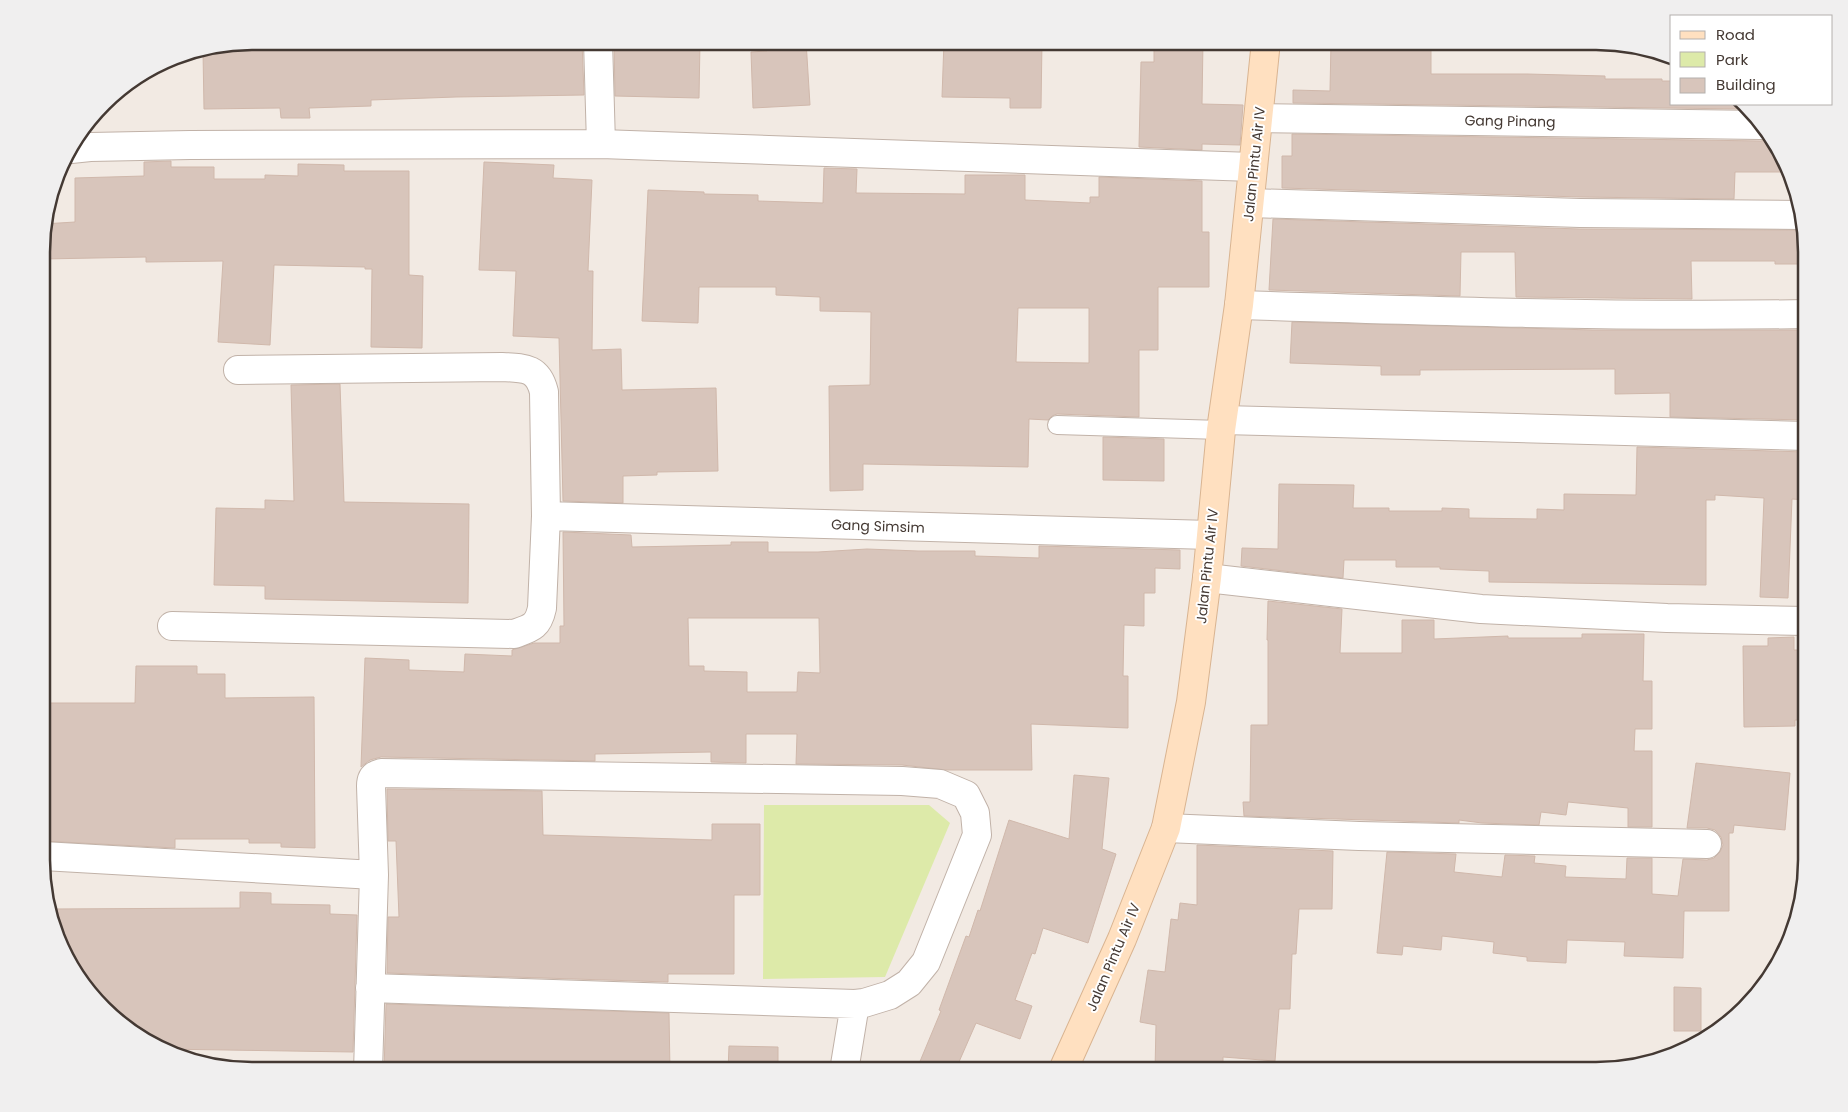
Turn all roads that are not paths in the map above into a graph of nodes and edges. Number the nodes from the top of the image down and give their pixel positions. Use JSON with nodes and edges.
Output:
{"nodes":[{"id":1,"x":598,"y":50,"type":"edge"},
{"id":2,"x":1265,"y":50,"type":"edge"},
{"id":3,"x":1259,"y":118,"type":"junction"},
{"id":4,"x":1753,"y":125,"type":"edge"},
{"id":5,"x":602,"y":144,"type":"junction"},
{"id":6,"x":79,"y":148,"type":"edge"},
{"id":7,"x":1252,"y":167,"type":"junction"},
{"id":8,"x":1250,"y":203,"type":"junction"},
{"id":9,"x":1794,"y":215,"type":"edge"},
{"id":10,"x":1239,"y":305,"type":"junction"},
{"id":11,"x":1798,"y":314,"type":"edge"},
{"id":12,"x":238,"y":370,"type":"dead end"},
{"id":13,"x":1057,"y":425,"type":"dead end"},
{"id":14,"x":1222,"y":425,"type":"junction"},
{"id":15,"x":1798,"y":436,"type":"edge"},
{"id":16,"x":546,"y":516,"type":"junction"},
{"id":17,"x":1210,"y":535,"type":"junction"},
{"id":18,"x":1207,"y":578,"type":"junction"},
{"id":19,"x":1798,"y":621,"type":"edge"},
{"id":20,"x":172,"y":626,"type":"dead end"},
{"id":21,"x":1166,"y":828,"type":"junction"},
{"id":22,"x":1707,"y":844,"type":"dead end"},
{"id":23,"x":50,"y":856,"type":"edge"},
{"id":24,"x":374,"y":875,"type":"junction"},
{"id":25,"x":370,"y":988,"type":"junction"},
{"id":26,"x":855,"y":1004,"type":"junction"},
{"id":27,"x":368,"y":1062,"type":"edge"},
{"id":28,"x":845,"y":1062,"type":"edge"},
{"id":29,"x":1067,"y":1062,"type":"edge"}],
"edges":[{"from":1,"to":5,"type":"street"},
{"from":2,"to":3,"type":"main road","name":"Jalan Pintu Air IV"},
{"from":3,"to":4,"type":"street","name":"Gang Pinang"},
{"from":3,"to":7,"type":"main road","name":"Jalan Pintu Air IV"},
{"from":5,"to":6,"type":"street"},
{"from":5,"to":7,"type":"street"},
{"from":7,"to":8,"type":"main road","name":"Jalan Pintu Air IV"},
{"from":8,"to":9,"type":"street"},
{"from":8,"to":10,"type":"main road","name":"Jalan Pintu Air IV"},
{"from":10,"to":11,"type":"street"},
{"from":10,"to":14,"type":"main road","name":"Jalan Pintu Air IV"},
{"from":12,"to":16,"type":"street"},
{"from":13,"to":14,"type":"lane"},
{"from":14,"to":15,"type":"street"},
{"from":14,"to":17,"type":"main road","name":"Jalan Pintu Air IV"},
{"from":16,"to":17,"type":"street","name":"Gang Simsim"},
{"from":16,"to":20,"type":"street"},
{"from":17,"to":18,"type":"main road","name":"Jalan Pintu Air IV"},
{"from":18,"to":19,"type":"street"},
{"from":18,"to":21,"type":"main road","name":"Jalan Pintu Air IV"},
{"from":21,"to":22,"type":"street"},
{"from":21,"to":29,"type":"main road","name":"Jalan Pintu Air IV"},
{"from":23,"to":24,"type":"street"},
{"from":24,"to":25,"type":"street"},
{"from":24,"to":26,"type":"street"},
{"from":25,"to":26,"type":"street"},
{"from":25,"to":27,"type":"street"},
{"from":26,"to":28,"type":"street"}]}
